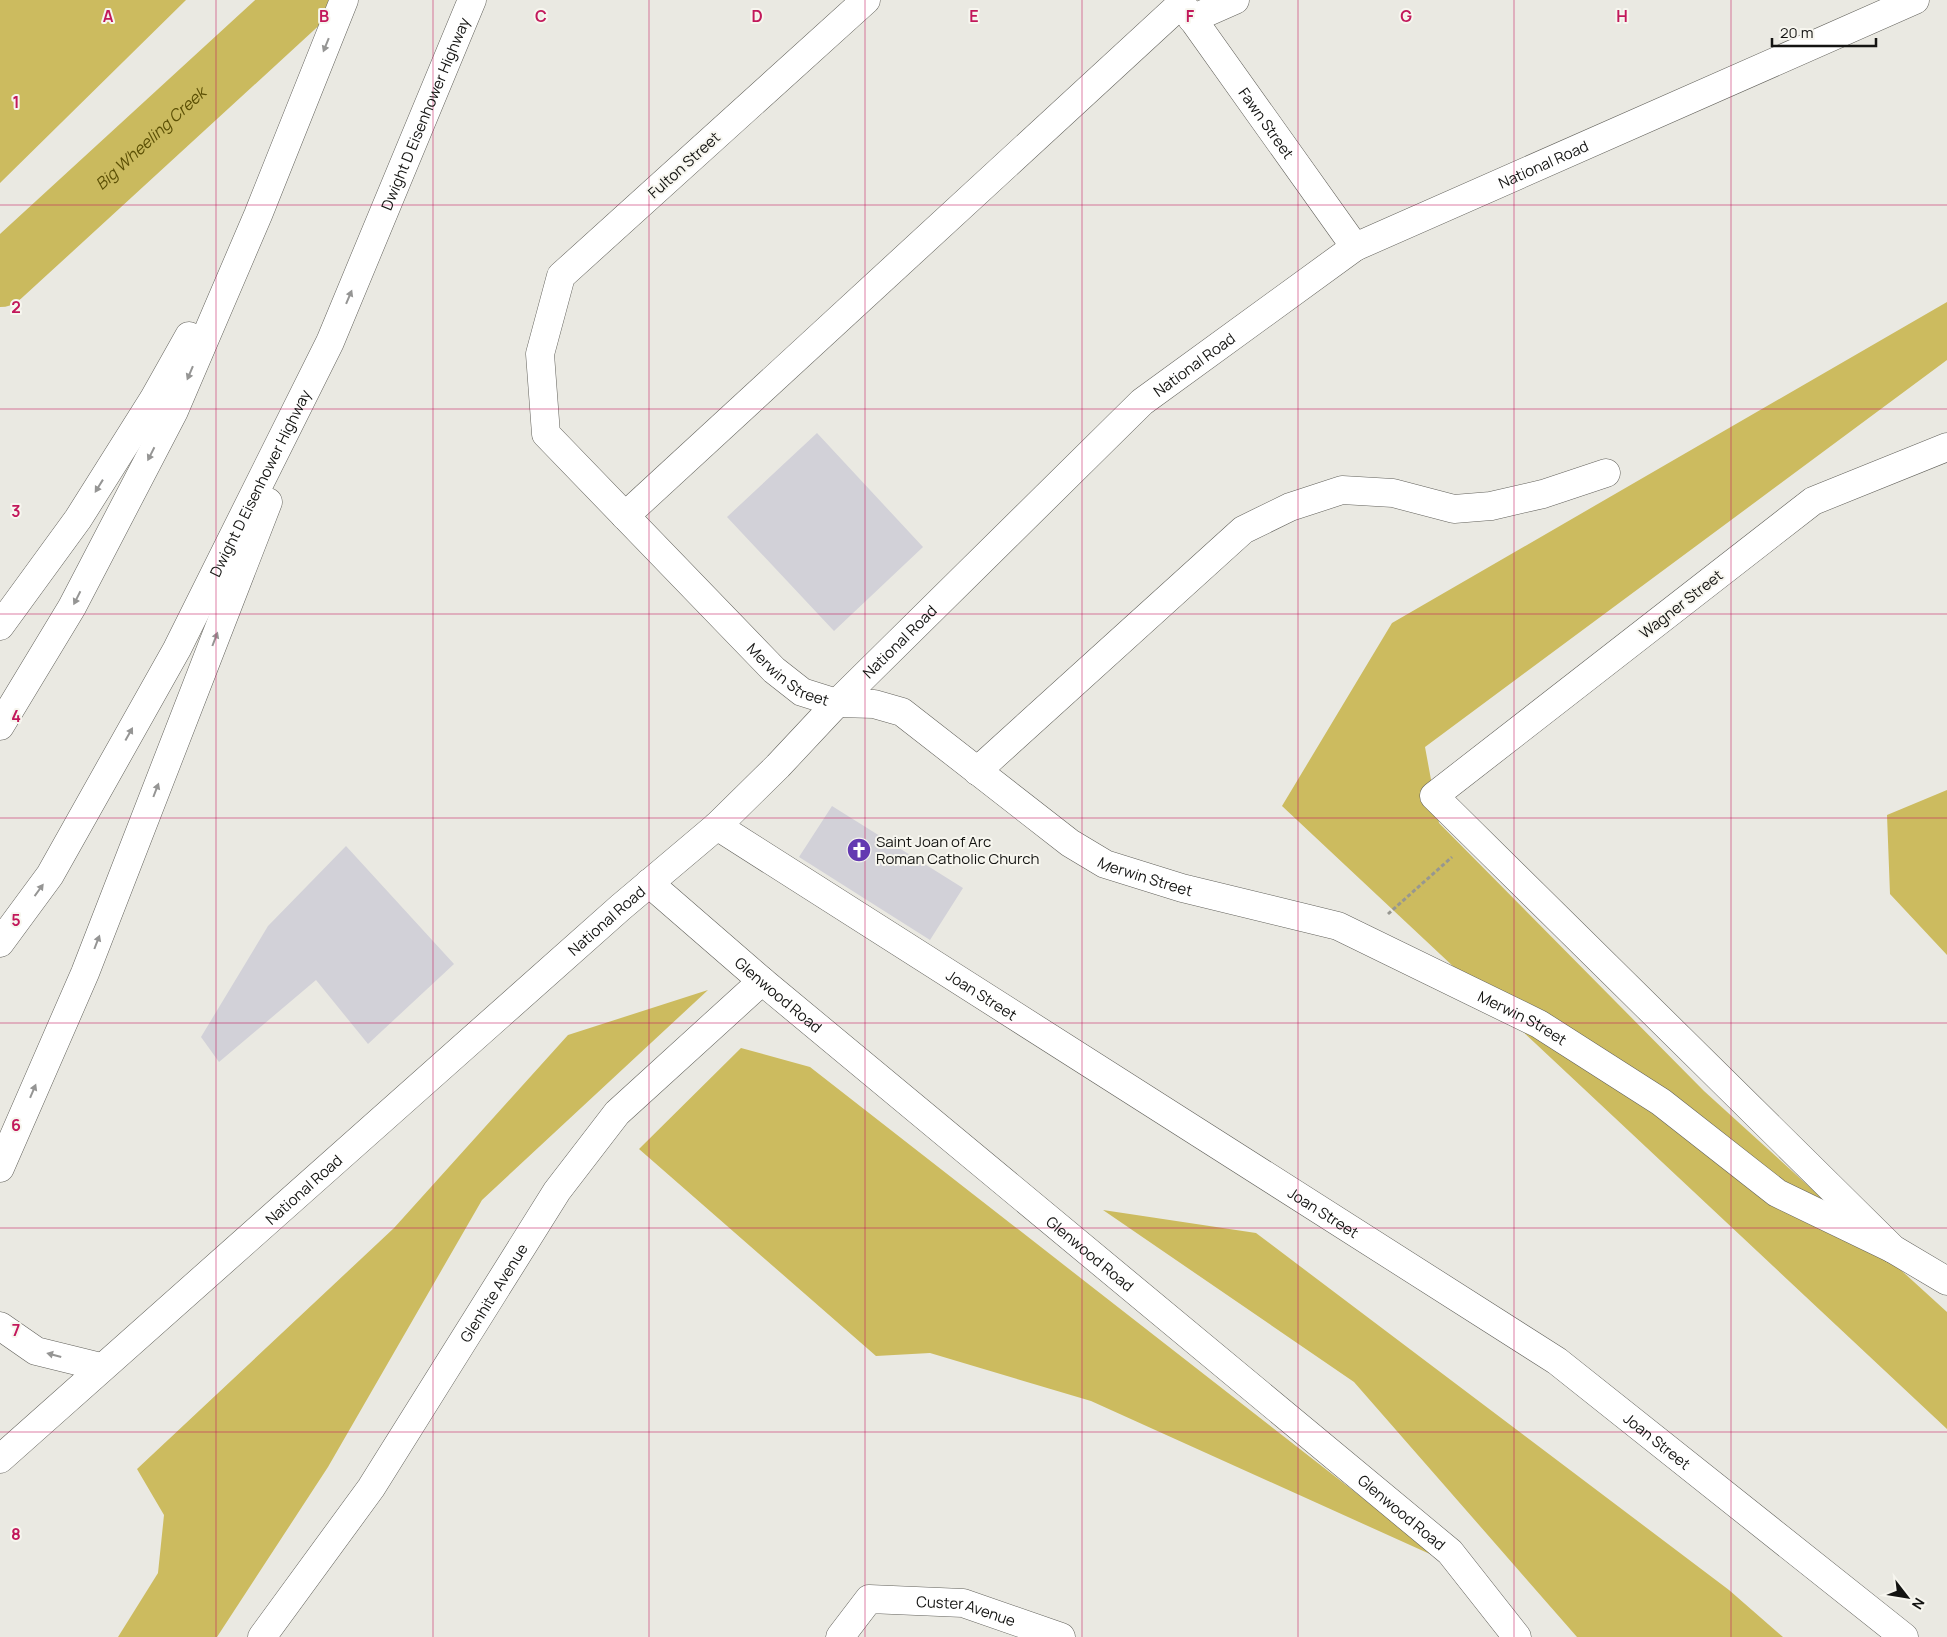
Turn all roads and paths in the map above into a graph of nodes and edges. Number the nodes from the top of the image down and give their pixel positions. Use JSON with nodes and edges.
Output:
{"nodes":[{"id":1,"x":344,"y":0,"type":"edge"},
{"id":2,"x":472,"y":0,"type":"edge"},
{"id":3,"x":866,"y":0,"type":"edge"},
{"id":4,"x":1236,"y":0,"type":"edge"},
{"id":5,"x":1916,"y":0,"type":"edge"},
{"id":6,"x":1184,"y":7,"type":"edge"},
{"id":7,"x":1354,"y":247,"type":"junction"},
{"id":8,"x":330,"y":342,"type":"junction"},
{"id":9,"x":540,"y":354,"type":"joint"},
{"id":10,"x":164,"y":406,"type":"junction"},
{"id":11,"x":1947,"y":447,"type":"edge"},
{"id":12,"x":1606,"y":473,"type":"dead end"},
{"id":13,"x":625,"y":516,"type":"junction"},
{"id":14,"x":0,"y":626,"type":"edge"},
{"id":15,"x":837,"y":703,"type":"junction"},
{"id":16,"x":0,"y":726,"type":"edge"},
{"id":17,"x":977,"y":771,"type":"junction"},
{"id":18,"x":1434,"y":796,"type":"joint"},
{"id":19,"x":717,"y":826,"type":"junction"},
{"id":20,"x":1475,"y":836,"type":"junction"},
{"id":21,"x":649,"y":883,"type":"junction"},
{"id":22,"x":1361,"y":937,"type":"junction"},
{"id":23,"x":0,"y":944,"type":"edge"},
{"id":24,"x":762,"y":981,"type":"junction"},
{"id":25,"x":0,"y":1168,"type":"edge"},
{"id":26,"x":1893,"y":1249,"type":"junction"},
{"id":27,"x":1947,"y":1281,"type":"edge"},
{"id":28,"x":0,"y":1326,"type":"edge"},
{"id":29,"x":102,"y":1367,"type":"junction"},
{"id":30,"x":0,"y":1459,"type":"edge"},
{"id":31,"x":262,"y":1637,"type":"edge"},
{"id":32,"x":840,"y":1637,"type":"edge"},
{"id":33,"x":1061,"y":1637,"type":"edge"},
{"id":34,"x":1517,"y":1637,"type":"edge"},
{"id":35,"x":1904,"y":1637,"type":"edge"}],
"edges":[{"from":1,"to":10,"type":"main road","one_way":true},
{"from":8,"to":2,"type":"main road","name":"Dwight D Eisenhower Highway","one_way":true},
{"from":3,"to":9,"type":"main road","name":"Fulton Street"},
{"from":4,"to":6,"type":"main road"},
{"from":5,"to":7,"type":"main road","name":"National Road"},
{"from":6,"to":7,"type":"main road","name":"Fawn Street"},
{"from":6,"to":13,"type":"main road"},
{"from":7,"to":15,"type":"main road","name":"National Road"},
{"from":23,"to":8,"type":"main road","name":"Dwight D Eisenhower Highway","one_way":true},
{"from":25,"to":8,"type":"main road","one_way":true},
{"from":9,"to":13,"type":"main road","name":"Merwin Street"},
{"from":10,"to":14,"type":"main road","one_way":true},
{"from":10,"to":16,"type":"main road","one_way":true},
{"from":11,"to":18,"type":"main road","name":"Wagner Street"},
{"from":12,"to":17,"type":"main road"},
{"from":13,"to":15,"type":"main road","name":"Merwin Street"},
{"from":15,"to":17,"type":"main road","name":"Merwin Street"},
{"from":15,"to":19,"type":"main road","name":"National Road"},
{"from":17,"to":22,"type":"main road","name":"Merwin Street"},
{"from":18,"to":20,"type":"main road","name":"Merwin Street"},
{"from":19,"to":21,"type":"main road","name":"National Road"},
{"from":19,"to":35,"type":"main road","name":"Joan Street"},
{"from":20,"to":22,"type":"path"},
{"from":20,"to":26,"type":"main road","name":"Merwin Street"},
{"from":21,"to":24,"type":"main road","name":"Glenwood Road"},
{"from":21,"to":29,"type":"main road","name":"National Road"},
{"from":22,"to":26,"type":"main road","name":"Merwin Street"},
{"from":24,"to":31,"type":"main road","name":"Glenhite Avenue"},
{"from":24,"to":34,"type":"main road","name":"Glenwood Road"},
{"from":26,"to":27,"type":"main road","name":"Merwin Street"},
{"from":29,"to":28,"type":"main road","one_way":true},
{"from":29,"to":30,"type":"main road","name":"National Road"},
{"from":32,"to":33,"type":"main road","name":"Custer Avenue"}]}
